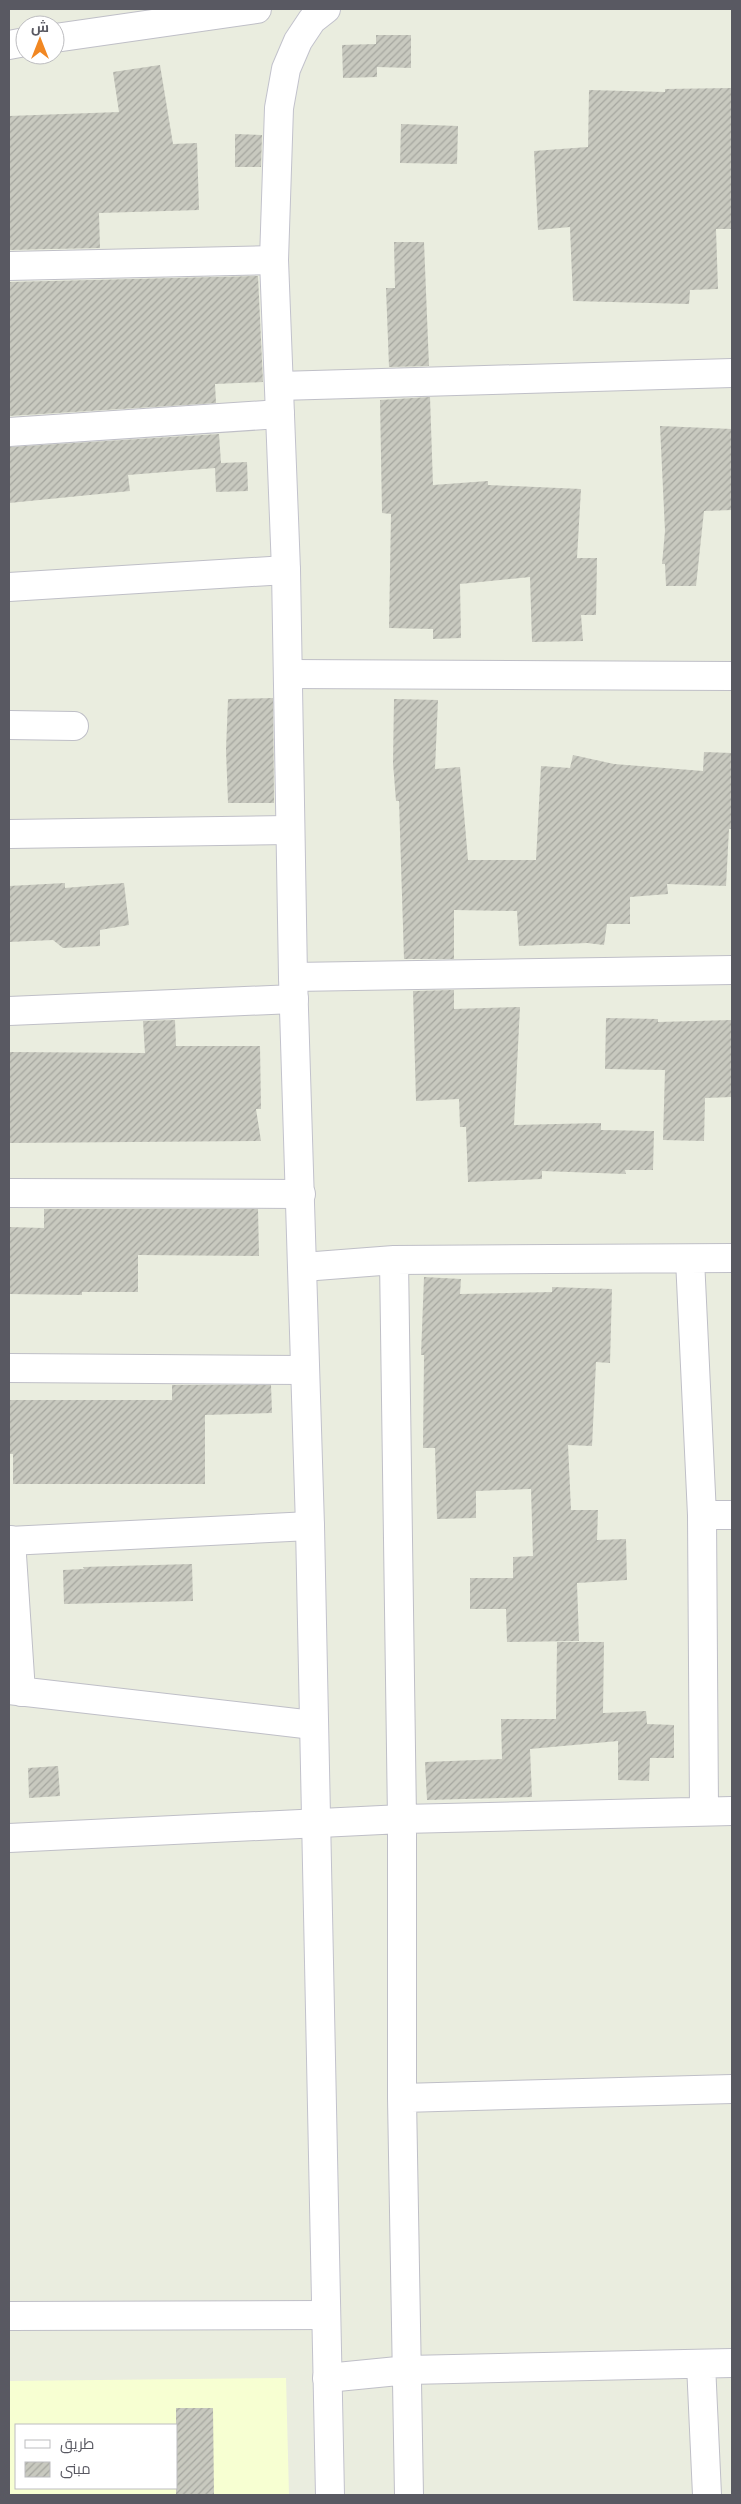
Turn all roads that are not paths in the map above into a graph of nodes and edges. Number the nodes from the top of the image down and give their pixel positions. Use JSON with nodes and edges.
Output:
{"nodes":[{"id":1,"x":257,"y":9,"type":"edge"},
{"id":2,"x":326,"y":9,"type":"edge"},
{"id":3,"x":65,"y":37,"type":"edge"},
{"id":4,"x":274,"y":260,"type":"junction"},
{"id":5,"x":9,"y":266,"type":"edge"},
{"id":6,"x":732,"y":373,"type":"edge"},
{"id":7,"x":279,"y":386,"type":"junction"},
{"id":8,"x":280,"y":414,"type":"junction"},
{"id":9,"x":9,"y":432,"type":"edge"},
{"id":10,"x":286,"y":570,"type":"junction"},
{"id":11,"x":9,"y":588,"type":"edge"},
{"id":12,"x":288,"y":674,"type":"junction"},
{"id":13,"x":732,"y":676,"type":"edge"},
{"id":14,"x":9,"y":725,"type":"edge"},
{"id":15,"x":74,"y":726,"type":"dead end"},
{"id":16,"x":289,"y":830,"type":"junction"},
{"id":17,"x":9,"y":834,"type":"edge"},
{"id":18,"x":732,"y":970,"type":"edge"},
{"id":19,"x":293,"y":988,"type":"junction"},
{"id":20,"x":9,"y":1011,"type":"edge"},
{"id":21,"x":9,"y":1193,"type":"edge"},
{"id":22,"x":301,"y":1194,"type":"junction"},
{"id":23,"x":732,"y":1258,"type":"edge"},
{"id":24,"x":690,"y":1259,"type":"junction"},
{"id":25,"x":394,"y":1260,"type":"junction"},
{"id":26,"x":303,"y":1267,"type":"junction"},
{"id":27,"x":9,"y":1368,"type":"edge"},
{"id":28,"x":306,"y":1370,"type":"junction"},
{"id":29,"x":702,"y":1515,"type":"junction"},
{"id":30,"x":732,"y":1515,"type":"edge"},
{"id":31,"x":310,"y":1526,"type":"junction"},
{"id":32,"x":10,"y":1540,"type":"edge"},
{"id":33,"x":15,"y":1691,"type":"edge"},
{"id":34,"x":313,"y":1725,"type":"junction"},
{"id":35,"x":732,"y":1810,"type":"edge"},
{"id":36,"x":704,"y":1811,"type":"junction"},
{"id":37,"x":402,"y":1819,"type":"junction"},
{"id":38,"x":316,"y":1822,"type":"junction"},
{"id":39,"x":9,"y":1838,"type":"edge"},
{"id":40,"x":732,"y":2089,"type":"edge"},
{"id":41,"x":402,"y":2098,"type":"junction"},
{"id":42,"x":325,"y":2315,"type":"junction"},
{"id":43,"x":9,"y":2316,"type":"edge"},
{"id":44,"x":700,"y":2364,"type":"junction"},
{"id":45,"x":732,"y":2364,"type":"edge"},
{"id":46,"x":408,"y":2370,"type":"junction"},
{"id":47,"x":328,"y":2378,"type":"junction"},
{"id":48,"x":330,"y":2495,"type":"edge"},
{"id":49,"x":409,"y":2495,"type":"edge"},
{"id":50,"x":707,"y":2495,"type":"edge"}],
"edges":[{"from":1,"to":3,"type":"street"},
{"from":2,"to":4,"type":"street"},
{"from":4,"to":5,"type":"street"},
{"from":4,"to":7,"type":"street"},
{"from":6,"to":7,"type":"street"},
{"from":7,"to":8,"type":"street"},
{"from":8,"to":9,"type":"street"},
{"from":8,"to":10,"type":"street"},
{"from":10,"to":11,"type":"street"},
{"from":10,"to":12,"type":"street"},
{"from":12,"to":13,"type":"street"},
{"from":12,"to":16,"type":"street"},
{"from":14,"to":15,"type":"street"},
{"from":16,"to":17,"type":"street"},
{"from":16,"to":19,"type":"street"},
{"from":18,"to":19,"type":"street"},
{"from":19,"to":20,"type":"street"},
{"from":19,"to":22,"type":"street"},
{"from":21,"to":22,"type":"street"},
{"from":22,"to":26,"type":"street"},
{"from":23,"to":24,"type":"street"},
{"from":24,"to":25,"type":"street"},
{"from":24,"to":29,"type":"street"},
{"from":25,"to":26,"type":"street"},
{"from":25,"to":37,"type":"street"},
{"from":26,"to":28,"type":"street"},
{"from":27,"to":28,"type":"street"},
{"from":28,"to":31,"type":"street"},
{"from":29,"to":30,"type":"street"},
{"from":29,"to":36,"type":"street"},
{"from":31,"to":32,"type":"street"},
{"from":31,"to":34,"type":"street"},
{"from":32,"to":33,"type":"street"},
{"from":33,"to":34,"type":"street"},
{"from":34,"to":38,"type":"street"},
{"from":35,"to":36,"type":"street"},
{"from":36,"to":37,"type":"street"},
{"from":37,"to":38,"type":"street"},
{"from":37,"to":41,"type":"street"},
{"from":38,"to":39,"type":"street"},
{"from":38,"to":42,"type":"street"},
{"from":40,"to":41,"type":"street"},
{"from":41,"to":46,"type":"street"},
{"from":42,"to":43,"type":"street"},
{"from":42,"to":47,"type":"street"},
{"from":44,"to":45,"type":"street"},
{"from":44,"to":46,"type":"street"},
{"from":44,"to":50,"type":"street"},
{"from":46,"to":47,"type":"street"},
{"from":46,"to":49,"type":"street"},
{"from":47,"to":48,"type":"street"}]}
